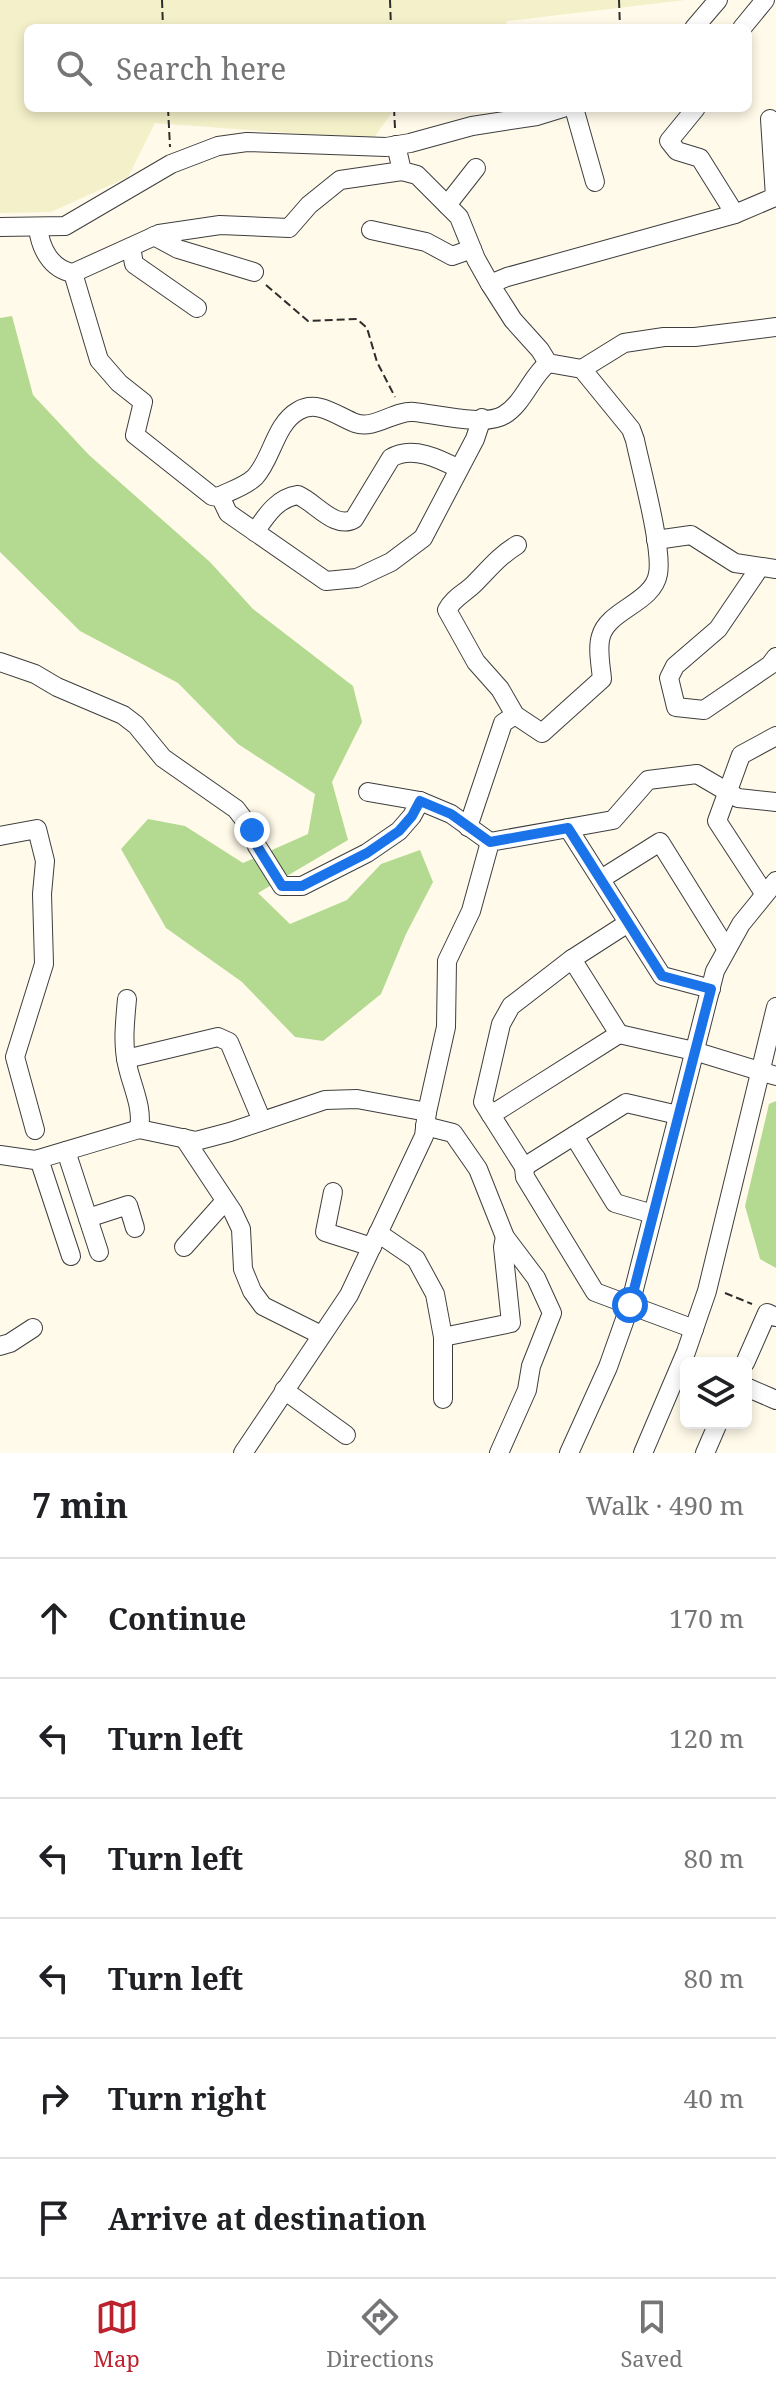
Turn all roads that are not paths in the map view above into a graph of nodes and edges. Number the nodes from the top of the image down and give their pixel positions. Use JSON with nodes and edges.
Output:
{"nodes":[{"id":1,"x":718,"y":0,"type":"edge"},
{"id":2,"x":765,"y":0,"type":"edge"},
{"id":3,"x":697,"y":24,"type":"edge"},
{"id":4,"x":745,"y":24,"type":"edge"},
{"id":5,"x":550,"y":112,"type":"edge"},
{"id":6,"x":575,"y":112,"type":"edge"},
{"id":7,"x":696,"y":112,"type":"edge"},
{"id":8,"x":770,"y":119,"type":"dead end"},
{"id":9,"x":396,"y":145,"type":"junction"},
{"id":10,"x":476,"y":168,"type":"dead end"},
{"id":11,"x":402,"y":171,"type":"junction"},
{"id":12,"x":595,"y":182,"type":"dead end"},
{"id":13,"x":447,"y":205,"type":"junction"},
{"id":14,"x":735,"y":214,"type":"junction"},
{"id":15,"x":0,"y":227,"type":"edge"},
{"id":16,"x":38,"y":227,"type":"junction"},
{"id":17,"x":371,"y":230,"type":"dead end"},
{"id":18,"x":154,"y":236,"type":"junction"},
{"id":19,"x":131,"y":247,"type":"junction"},
{"id":20,"x":472,"y":249,"type":"junction"},
{"id":21,"x":254,"y":272,"type":"road end"},
{"id":22,"x":73,"y":273,"type":"junction"},
{"id":23,"x":490,"y":284,"type":"junction"},
{"id":24,"x":197,"y":308,"type":"dead end"},
{"id":25,"x":776,"y":327,"type":"edge"},
{"id":26,"x":548,"y":363,"type":"junction"},
{"id":27,"x":582,"y":369,"type":"junction"},
{"id":28,"x":482,"y":418,"type":"junction"},
{"id":29,"x":459,"y":469,"type":"junction"},
{"id":30,"x":220,"y":496,"type":"junction"},
{"id":31,"x":255,"y":532,"type":"junction"},
{"id":32,"x":656,"y":540,"type":"junction"},
{"id":33,"x":517,"y":545,"type":"dead end"},
{"id":34,"x":768,"y":568,"type":"edge"},
{"id":35,"x":776,"y":657,"type":"edge"},
{"id":36,"x":0,"y":662,"type":"edge"},
{"id":37,"x":515,"y":715,"type":"junction"},
{"id":38,"x":776,"y":736,"type":"edge"},
{"id":39,"x":368,"y":792,"type":"dead end"},
{"id":40,"x":728,"y":792,"type":"junction"},
{"id":41,"x":420,"y":801,"type":"junction"},
{"id":42,"x":776,"y":802,"type":"edge"},
{"id":43,"x":468,"y":827,"type":"junction"},
{"id":44,"x":568,"y":828,"type":"junction"},
{"id":45,"x":0,"y":836,"type":"edge"},
{"id":46,"x":490,"y":842,"type":"junction"},
{"id":47,"x":601,"y":879,"type":"junction"},
{"id":48,"x":770,"y":887,"type":"edge"},
{"id":49,"x":628,"y":923,"type":"junction"},
{"id":50,"x":726,"y":948,"type":"junction"},
{"id":51,"x":572,"y":959,"type":"junction"},
{"id":52,"x":711,"y":989,"type":"junction"},
{"id":53,"x":127,"y":999,"type":"dead end"},
{"id":54,"x":776,"y":1007,"type":"edge"},
{"id":55,"x":619,"y":1034,"type":"junction"},
{"id":56,"x":694,"y":1051,"type":"junction"},
{"id":57,"x":126,"y":1059,"type":"junction"},
{"id":58,"x":768,"y":1073,"type":"edge"},
{"id":59,"x":491,"y":1115,"type":"junction"},
{"id":60,"x":678,"y":1115,"type":"junction"},
{"id":61,"x":426,"y":1119,"type":"junction"},
{"id":62,"x":262,"y":1121,"type":"junction"},
{"id":63,"x":139,"y":1129,"type":"junction"},
{"id":64,"x":35,"y":1130,"type":"dead end"},
{"id":65,"x":574,"y":1136,"type":"junction"},
{"id":66,"x":184,"y":1138,"type":"junction"},
{"id":67,"x":66,"y":1151,"type":"junction"},
{"id":68,"x":0,"y":1155,"type":"edge"},
{"id":69,"x":39,"y":1159,"type":"junction"},
{"id":70,"x":524,"y":1167,"type":"junction"},
{"id":71,"x":333,"y":1192,"type":"dead end"},
{"id":72,"x":225,"y":1201,"type":"junction"},
{"id":73,"x":87,"y":1214,"type":"junction"},
{"id":74,"x":653,"y":1214,"type":"junction"},
{"id":75,"x":59,"y":1219,"type":"junction"},
{"id":76,"x":135,"y":1228,"type":"dead end"},
{"id":77,"x":505,"y":1237,"type":"junction"},
{"id":78,"x":375,"y":1240,"type":"junction"},
{"id":79,"x":184,"y":1247,"type":"dead end"},
{"id":80,"x":99,"y":1252,"type":"dead end"},
{"id":81,"x":71,"y":1256,"type":"dead end"},
{"id":82,"x":630,"y":1305,"type":"junction"},
{"id":83,"x":772,"y":1315,"type":"edge"},
{"id":84,"x":33,"y":1328,"type":"dead end"},
{"id":85,"x":694,"y":1329,"type":"junction"},
{"id":86,"x":321,"y":1335,"type":"junction"},
{"id":87,"x":443,"y":1337,"type":"junction"},
{"id":88,"x":0,"y":1346,"type":"edge"},
{"id":89,"x":748,"y":1357,"type":"edge"},
{"id":90,"x":284,"y":1390,"type":"junction"},
{"id":91,"x":752,"y":1390,"type":"edge"},
{"id":92,"x":443,"y":1399,"type":"dead end"},
{"id":93,"x":776,"y":1400,"type":"edge"},
{"id":94,"x":715,"y":1429,"type":"edge"},
{"id":95,"x":346,"y":1435,"type":"dead end"},
{"id":96,"x":243,"y":1453,"type":"edge"},
{"id":97,"x":499,"y":1453,"type":"edge"},
{"id":98,"x":569,"y":1453,"type":"edge"},
{"id":99,"x":643,"y":1453,"type":"edge"},
{"id":100,"x":705,"y":1453,"type":"edge"}],
"edges":[{"from":1,"to":3,"type":"street"},
{"from":2,"to":4,"type":"street"},
{"from":5,"to":9,"type":"street"},
{"from":6,"to":12,"type":"street"},
{"from":7,"to":14,"type":"street"},
{"from":8,"to":14,"type":"street"},
{"from":9,"to":11,"type":"street"},
{"from":9,"to":16,"type":"street"},
{"from":10,"to":13,"type":"street"},
{"from":11,"to":13,"type":"street"},
{"from":11,"to":18,"type":"street"},
{"from":13,"to":20,"type":"street"},
{"from":14,"to":23,"type":"street"},
{"from":15,"to":16,"type":"street"},
{"from":16,"to":22,"type":"street"},
{"from":17,"to":20,"type":"street"},
{"from":18,"to":19,"type":"street"},
{"from":18,"to":21,"type":"street"},
{"from":19,"to":22,"type":"street"},
{"from":19,"to":24,"type":"street"},
{"from":20,"to":23,"type":"street"},
{"from":22,"to":30,"type":"street"},
{"from":23,"to":26,"type":"street"},
{"from":25,"to":27,"type":"street"},
{"from":26,"to":27,"type":"street"},
{"from":26,"to":28,"type":"street"},
{"from":27,"to":32,"type":"street"},
{"from":28,"to":29,"type":"street"},
{"from":28,"to":30,"type":"street"},
{"from":29,"to":31,"type":"street"},
{"from":29,"to":31,"type":"street"},
{"from":30,"to":31,"type":"street"},
{"from":32,"to":34,"type":"street"},
{"from":32,"to":37,"type":"street"},
{"from":33,"to":37,"type":"street"},
{"from":34,"to":35,"type":"street"},
{"from":36,"to":41,"type":"street"},
{"from":37,"to":43,"type":"street"},
{"from":38,"to":40,"type":"street"},
{"from":39,"to":41,"type":"street"},
{"from":40,"to":42,"type":"street"},
{"from":40,"to":44,"type":"street"},
{"from":40,"to":48,"type":"street"},
{"from":41,"to":43,"type":"street"},
{"from":43,"to":46,"type":"street"},
{"from":44,"to":46,"type":"street"},
{"from":44,"to":47,"type":"street"},
{"from":45,"to":64,"type":"street"},
{"from":46,"to":61,"type":"street"},
{"from":47,"to":49,"type":"street"},
{"from":47,"to":50,"type":"street"},
{"from":48,"to":50,"type":"street"},
{"from":49,"to":51,"type":"street"},
{"from":49,"to":52,"type":"street"},
{"from":50,"to":52,"type":"street"},
{"from":51,"to":55,"type":"street"},
{"from":51,"to":59,"type":"street"},
{"from":52,"to":56,"type":"street"},
{"from":53,"to":57,"type":"street"},
{"from":54,"to":58,"type":"street"},
{"from":55,"to":56,"type":"street"},
{"from":55,"to":59,"type":"street"},
{"from":56,"to":58,"type":"street"},
{"from":56,"to":60,"type":"street"},
{"from":57,"to":62,"type":"street"},
{"from":57,"to":63,"type":"street"},
{"from":58,"to":85,"type":"street"},
{"from":59,"to":70,"type":"street"},
{"from":60,"to":65,"type":"street"},
{"from":60,"to":74,"type":"street"},
{"from":61,"to":62,"type":"street"},
{"from":61,"to":77,"type":"street"},
{"from":61,"to":78,"type":"street"},
{"from":62,"to":66,"type":"street"},
{"from":63,"to":66,"type":"street"},
{"from":63,"to":67,"type":"street"},
{"from":65,"to":70,"type":"street"},
{"from":65,"to":74,"type":"street"},
{"from":66,"to":72,"type":"street"},
{"from":67,"to":69,"type":"street"},
{"from":67,"to":73,"type":"street"},
{"from":68,"to":69,"type":"street"},
{"from":69,"to":75,"type":"street"},
{"from":70,"to":82,"type":"street"},
{"from":71,"to":78,"type":"street"},
{"from":72,"to":79,"type":"street"},
{"from":72,"to":86,"type":"street"},
{"from":73,"to":75,"type":"street"},
{"from":73,"to":76,"type":"street"},
{"from":73,"to":80,"type":"street"},
{"from":74,"to":82,"type":"street"},
{"from":75,"to":81,"type":"street"},
{"from":77,"to":87,"type":"street"},
{"from":77,"to":97,"type":"street"},
{"from":78,"to":86,"type":"street"},
{"from":78,"to":87,"type":"street"},
{"from":82,"to":85,"type":"street"},
{"from":82,"to":98,"type":"street"},
{"from":83,"to":89,"type":"street"},
{"from":84,"to":88,"type":"street"},
{"from":85,"to":99,"type":"street"},
{"from":86,"to":90,"type":"street"},
{"from":87,"to":92,"type":"street"},
{"from":90,"to":95,"type":"street"},
{"from":90,"to":96,"type":"street"},
{"from":91,"to":93,"type":"street"},
{"from":94,"to":100,"type":"street"}]}
